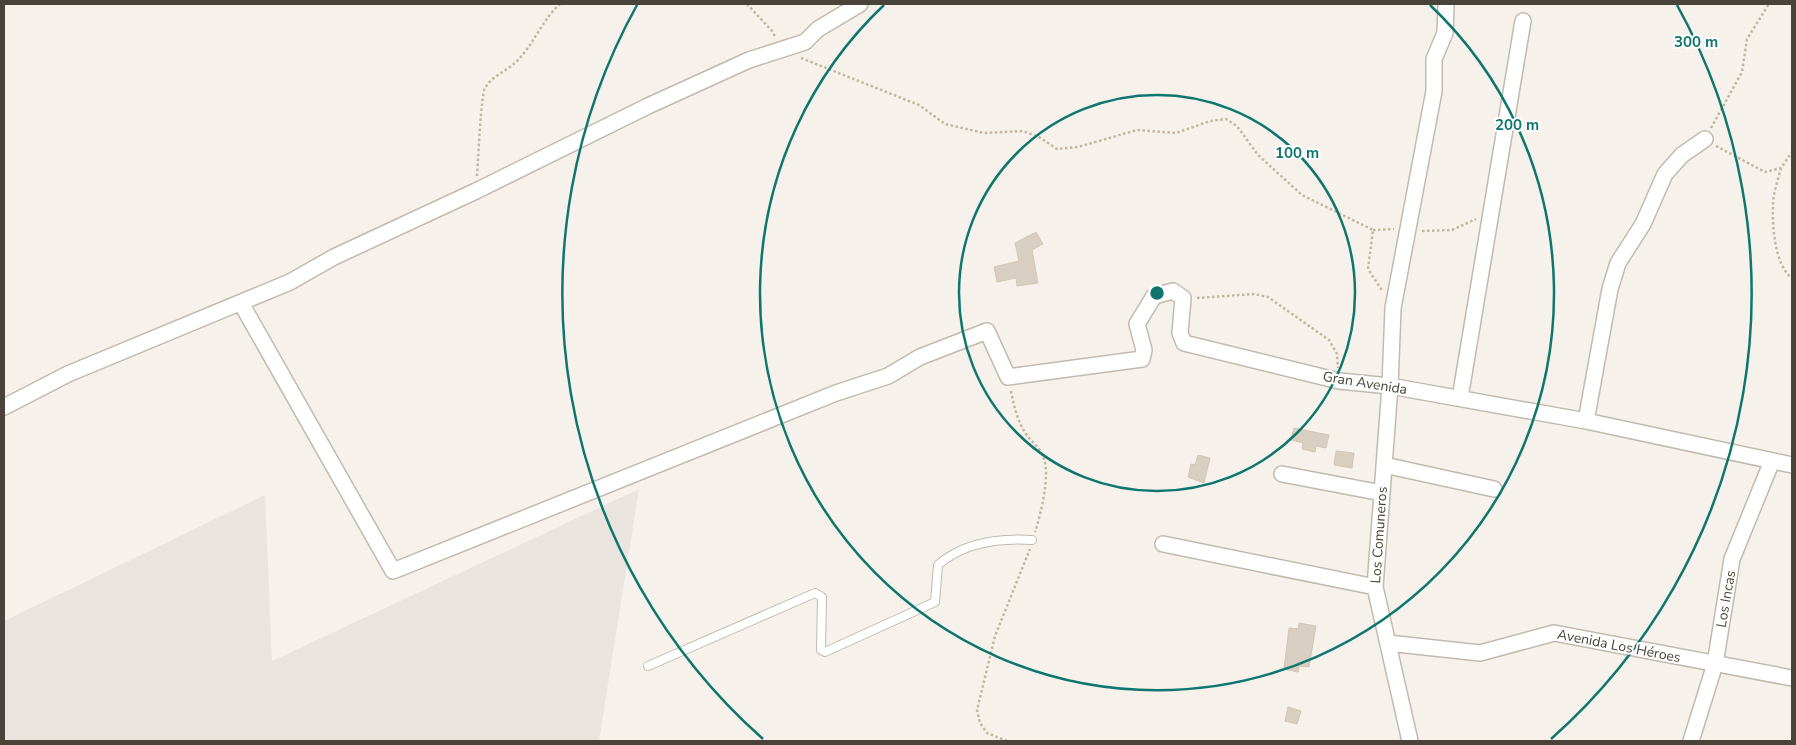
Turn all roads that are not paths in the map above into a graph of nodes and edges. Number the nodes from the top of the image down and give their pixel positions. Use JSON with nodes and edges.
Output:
{"nodes":[{"id":1,"x":860,"y":4,"type":"edge"},
{"id":2,"x":1446,"y":6,"type":"dead end"},
{"id":3,"x":1522,"y":22,"type":"dead end"},
{"id":4,"x":1705,"y":139,"type":"road end"},
{"id":5,"x":241,"y":303,"type":"junction"},
{"id":6,"x":1390,"y":386,"type":"junction"},
{"id":7,"x":1460,"y":398,"type":"junction"},
{"id":8,"x":4,"y":407,"type":"edge"},
{"id":9,"x":1586,"y":421,"type":"junction"},
{"id":10,"x":1772,"y":461,"type":"junction"},
{"id":11,"x":1384,"y":465,"type":"junction"},
{"id":12,"x":1792,"y":465,"type":"edge"},
{"id":13,"x":1282,"y":474,"type":"dead end"},
{"id":14,"x":1494,"y":489,"type":"dead end"},
{"id":15,"x":1382,"y":493,"type":"junction"},
{"id":16,"x":1032,"y":540,"type":"road end"},
{"id":17,"x":1163,"y":544,"type":"dead end"},
{"id":18,"x":1375,"y":587,"type":"junction"},
{"id":19,"x":1388,"y":643,"type":"junction"},
{"id":20,"x":1715,"y":664,"type":"junction"},
{"id":21,"x":648,"y":666,"type":"dead end"},
{"id":22,"x":1792,"y":678,"type":"edge"},
{"id":23,"x":1410,"y":741,"type":"edge"},
{"id":24,"x":1691,"y":741,"type":"edge"}],
"edges":[{"from":1,"to":5,"type":"street"},
{"from":2,"to":6,"type":"street","name":"Los Comuneros"},
{"from":3,"to":7,"type":"street"},
{"from":4,"to":9,"type":"street"},
{"from":5,"to":6,"type":"street","name":"Gran Avenida"},
{"from":5,"to":8,"type":"street"},
{"from":6,"to":7,"type":"street","name":"Gran Avenida"},
{"from":6,"to":11,"type":"street","name":"Los Comuneros"},
{"from":7,"to":9,"type":"street","name":"Gran Avenida"},
{"from":9,"to":10,"type":"street","name":"Gran Avenida"},
{"from":10,"to":12,"type":"street","name":"Gran Avenida"},
{"from":10,"to":20,"type":"street","name":"Los Incas"},
{"from":11,"to":14,"type":"street"},
{"from":11,"to":15,"type":"street","name":"Los Comuneros"},
{"from":13,"to":15,"type":"street"},
{"from":15,"to":18,"type":"street","name":"Los Comuneros"},
{"from":16,"to":21,"type":"lane"},
{"from":17,"to":18,"type":"street"},
{"from":18,"to":19,"type":"street","name":"Los Comuneros"},
{"from":19,"to":20,"type":"street","name":"Avenida Los Héroes"},
{"from":19,"to":23,"type":"street","name":"Los Comuneros"},
{"from":20,"to":22,"type":"street","name":"Avenida Los Héroes"},
{"from":20,"to":24,"type":"street","name":"Los Incas"}]}
